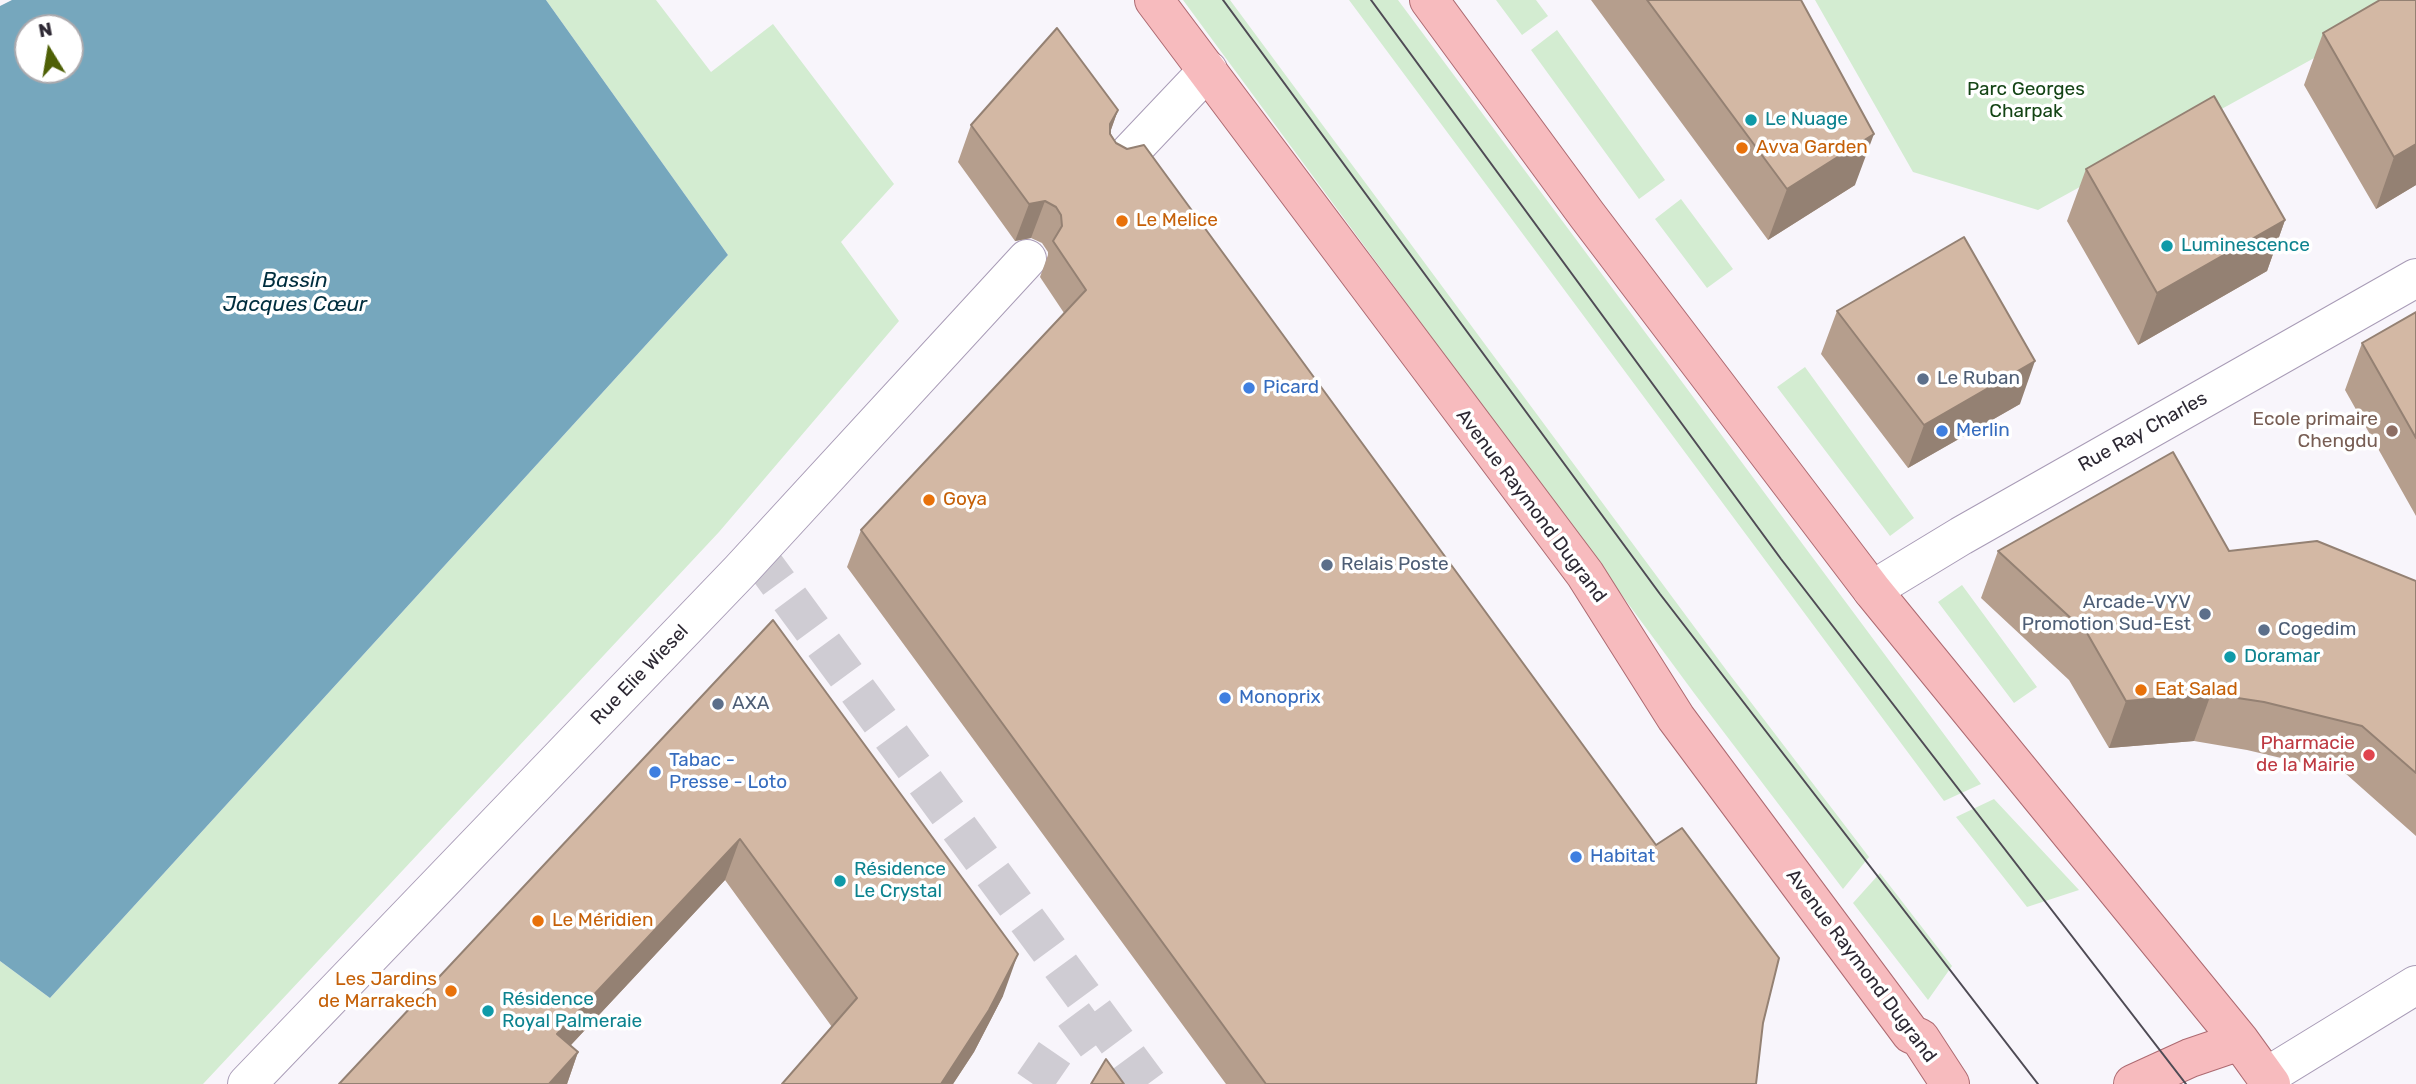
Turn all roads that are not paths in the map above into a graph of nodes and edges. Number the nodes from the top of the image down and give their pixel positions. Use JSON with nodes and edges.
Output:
{"nodes":[{"id":1,"x":1154,"y":0,"type":"edge"},
{"id":2,"x":1429,"y":0,"type":"edge"},
{"id":3,"x":1208,"y":70,"type":"junction"},
{"id":4,"x":1118,"y":165,"type":"edge"},
{"id":5,"x":1027,"y":259,"type":"dead end"},
{"id":6,"x":2416,"y":278,"type":"edge"},
{"id":7,"x":1872,"y":590,"type":"junction"},
{"id":8,"x":2416,"y":985,"type":"edge"},
{"id":9,"x":2240,"y":1041,"type":"junction"},
{"id":10,"x":2269,"y":1081,"type":"edge"},
{"id":11,"x":247,"y":1084,"type":"edge"},
{"id":12,"x":1950,"y":1084,"type":"edge"},
{"id":13,"x":2133,"y":1084,"type":"edge"}],
"edges":[{"from":1,"to":3,"type":"main road","name":"Avenue Raymond Dugrand"},
{"from":2,"to":7,"type":"main road"},
{"from":3,"to":4,"type":"street"},
{"from":3,"to":12,"type":"main road","name":"Avenue Raymond Dugrand"},
{"from":5,"to":11,"type":"street","name":"Rue Elie Wiesel"},
{"from":6,"to":7,"type":"street","name":"Rue Ray Charles"},
{"from":7,"to":9,"type":"main road"},
{"from":8,"to":10,"type":"street"},
{"from":9,"to":10,"type":"main road"},
{"from":9,"to":13,"type":"main road"}]}
